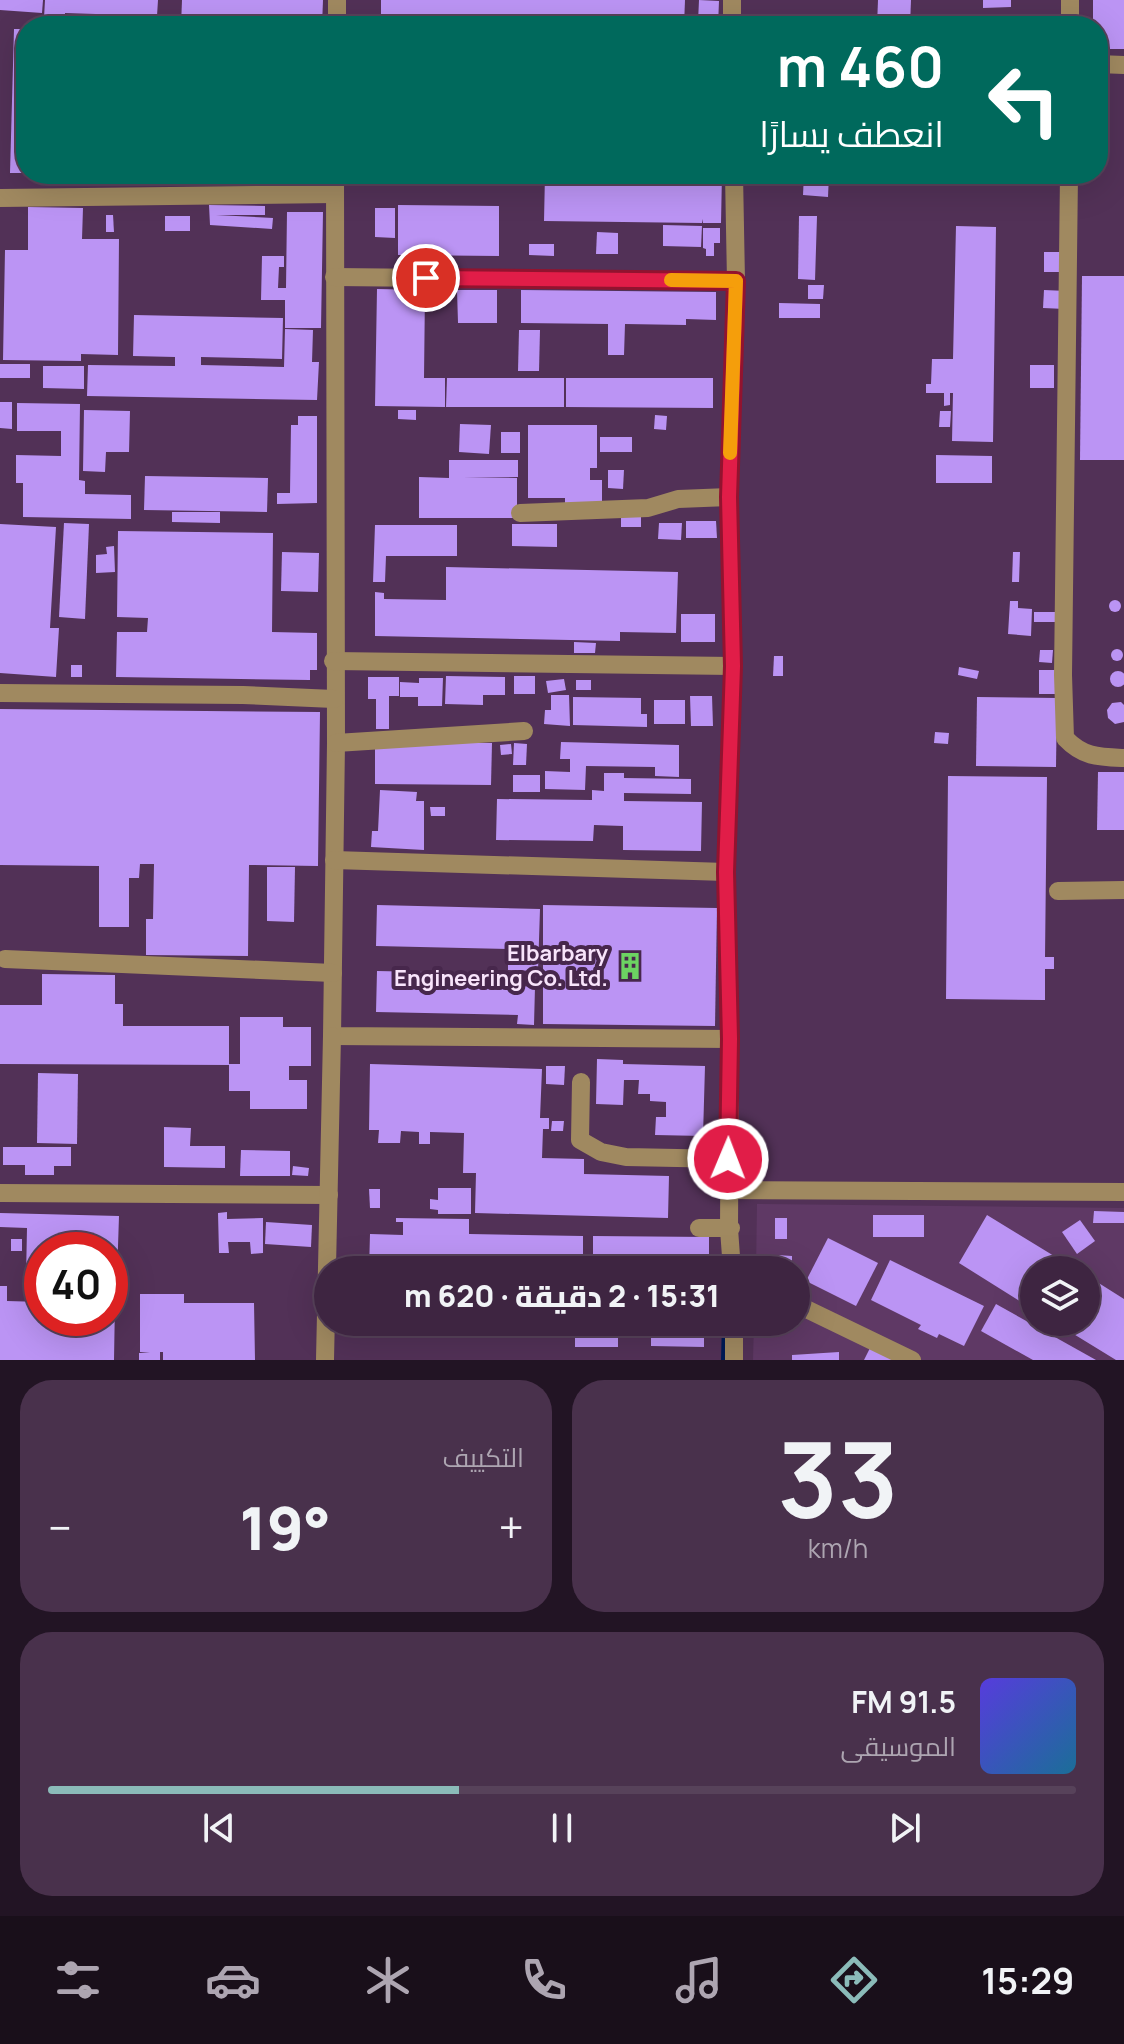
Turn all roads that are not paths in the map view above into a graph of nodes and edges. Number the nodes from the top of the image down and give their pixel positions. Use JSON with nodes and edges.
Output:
{"nodes":[{"id":1,"x":334,"y":184,"type":"edge"},
{"id":2,"x":734,"y":184,"type":"edge"},
{"id":3,"x":1069,"y":184,"type":"edge"},
{"id":4,"x":334,"y":194,"type":"junction"},
{"id":5,"x":0,"y":198,"type":"edge"},
{"id":6,"x":334,"y":277,"type":"junction"},
{"id":7,"x":736,"y":281,"type":"junction"},
{"id":8,"x":729,"y":497,"type":"junction"},
{"id":9,"x":520,"y":513,"type":"dead end"},
{"id":10,"x":333,"y":661,"type":"junction"},
{"id":11,"x":733,"y":666,"type":"junction"},
{"id":12,"x":0,"y":693,"type":"edge"},
{"id":13,"x":334,"y":699,"type":"junction"},
{"id":14,"x":524,"y":731,"type":"dead end"},
{"id":15,"x":336,"y":743,"type":"junction"},
{"id":16,"x":1124,"y":758,"type":"edge"},
{"id":17,"x":334,"y":860,"type":"junction"},
{"id":18,"x":726,"y":872,"type":"junction"},
{"id":19,"x":1124,"y":890,"type":"edge"},
{"id":20,"x":1058,"y":891,"type":"dead end"},
{"id":21,"x":5,"y":959,"type":"dead end"},
{"id":22,"x":333,"y":973,"type":"junction"},
{"id":23,"x":332,"y":1036,"type":"junction"},
{"id":24,"x":730,"y":1039,"type":"junction"},
{"id":25,"x":581,"y":1082,"type":"dead end"},
{"id":26,"x":728,"y":1159,"type":"junction"},
{"id":27,"x":730,"y":1190,"type":"junction"},
{"id":28,"x":1124,"y":1192,"type":"edge"},
{"id":29,"x":0,"y":1193,"type":"edge"},
{"id":30,"x":329,"y":1195,"type":"junction"},
{"id":31,"x":699,"y":1228,"type":"dead end"},
{"id":32,"x":730,"y":1228,"type":"junction"},
{"id":33,"x":731,"y":1256,"type":"edge"},
{"id":34,"x":810,"y":1311,"type":"edge"},
{"id":35,"x":734,"y":1336,"type":"edge"},
{"id":36,"x":325,"y":1360,"type":"edge"},
{"id":37,"x":734,"y":1360,"type":"edge"},
{"id":38,"x":912,"y":1360,"type":"edge"}],
"edges":[{"from":1,"to":4,"type":"street"},
{"from":2,"to":7,"type":"street"},
{"from":3,"to":16,"type":"street"},
{"from":4,"to":5,"type":"street"},
{"from":4,"to":6,"type":"street"},
{"from":6,"to":7,"type":"street"},
{"from":6,"to":10,"type":"street"},
{"from":7,"to":8,"type":"street"},
{"from":8,"to":9,"type":"street"},
{"from":8,"to":11,"type":"street"},
{"from":10,"to":11,"type":"street"},
{"from":10,"to":13,"type":"street"},
{"from":11,"to":18,"type":"street"},
{"from":12,"to":13,"type":"street"},
{"from":13,"to":15,"type":"street"},
{"from":14,"to":15,"type":"street"},
{"from":15,"to":17,"type":"street"},
{"from":17,"to":18,"type":"street"},
{"from":17,"to":22,"type":"street"},
{"from":18,"to":24,"type":"street"},
{"from":19,"to":20,"type":"street"},
{"from":21,"to":22,"type":"street"},
{"from":22,"to":23,"type":"street"},
{"from":23,"to":24,"type":"street"},
{"from":23,"to":30,"type":"street"},
{"from":24,"to":26,"type":"street"},
{"from":25,"to":26,"type":"street"},
{"from":26,"to":27,"type":"street"},
{"from":27,"to":28,"type":"street"},
{"from":27,"to":32,"type":"street"},
{"from":29,"to":30,"type":"street"},
{"from":30,"to":36,"type":"street"},
{"from":31,"to":32,"type":"street","bridge":true},
{"from":32,"to":33,"type":"street"},
{"from":34,"to":38,"type":"street"},
{"from":35,"to":37,"type":"street"}]}
